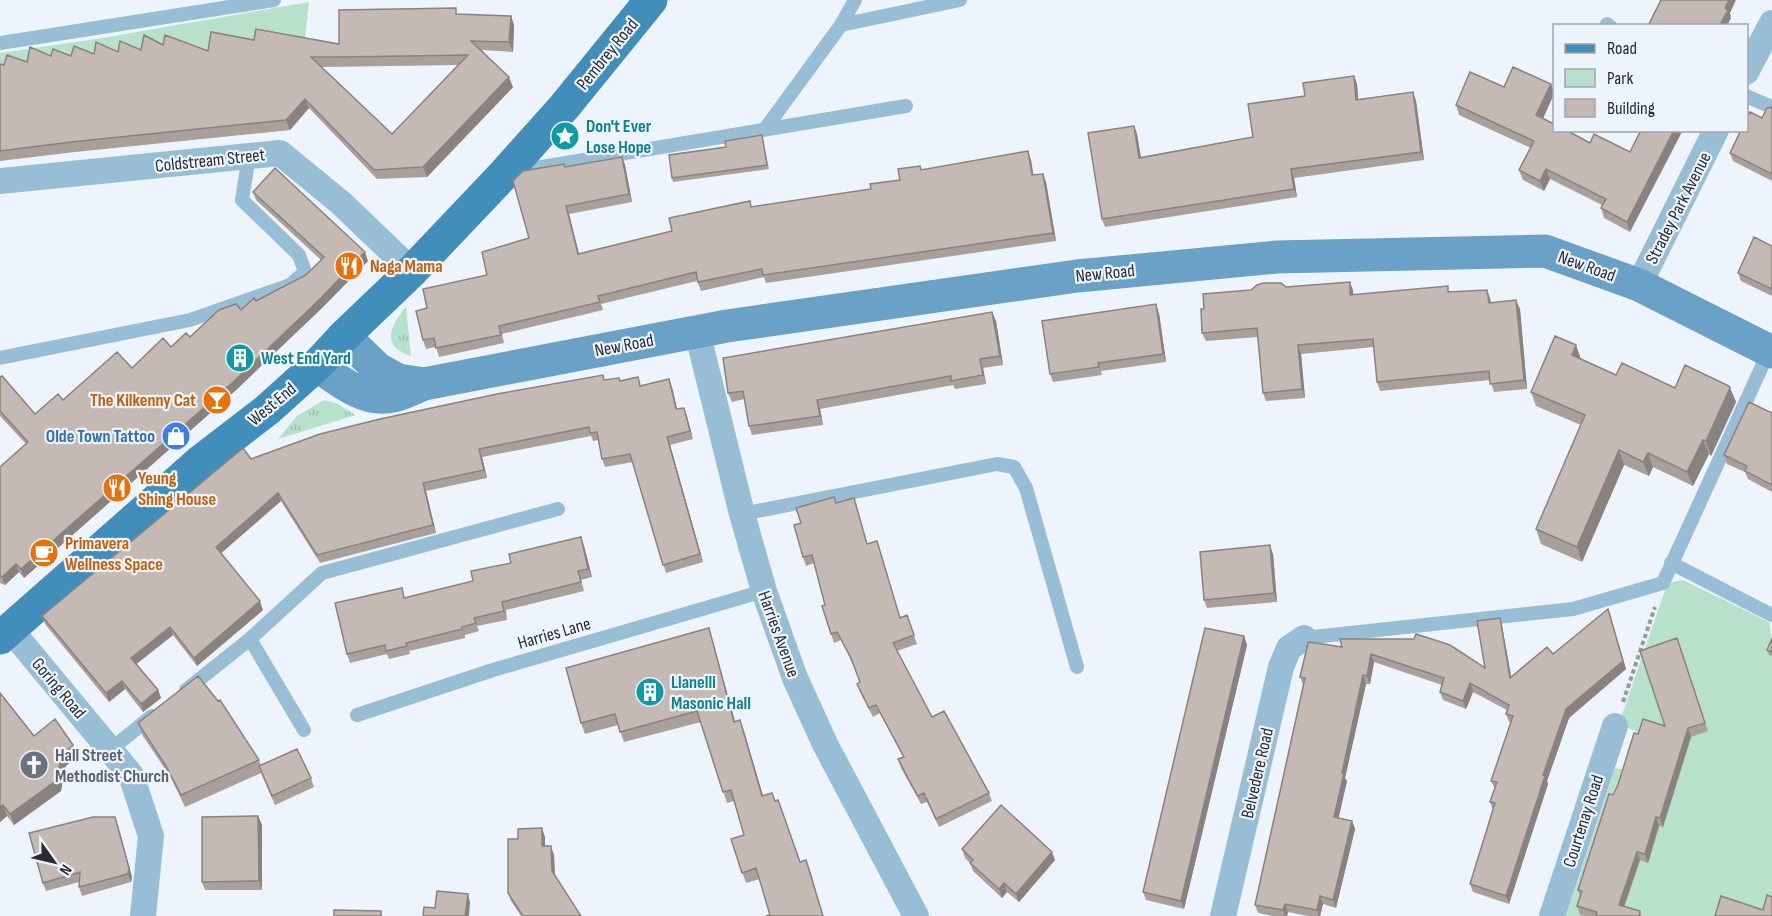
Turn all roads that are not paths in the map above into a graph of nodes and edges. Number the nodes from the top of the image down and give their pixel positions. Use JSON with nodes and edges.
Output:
{"nodes":[{"id":1,"x":274,"y":0,"type":"edge"},
{"id":2,"x":651,"y":0,"type":"edge"},
{"id":3,"x":855,"y":0,"type":"edge"},
{"id":4,"x":960,"y":0,"type":"edge"},
{"id":5,"x":1772,"y":23,"type":"edge"},
{"id":6,"x":841,"y":25,"type":"junction"},
{"id":7,"x":0,"y":43,"type":"edge"},
{"id":8,"x":1748,"y":68,"type":"edge"},
{"id":9,"x":1748,"y":97,"type":"edge"},
{"id":10,"x":906,"y":106,"type":"dead end"},
{"id":11,"x":564,"y":107,"type":"joint"},
{"id":12,"x":1772,"y":107,"type":"edge"},
{"id":13,"x":765,"y":129,"type":"junction"},
{"id":14,"x":1715,"y":132,"type":"edge"},
{"id":15,"x":249,"y":156,"type":"junction"},
{"id":16,"x":504,"y":174,"type":"junction"},
{"id":17,"x":0,"y":181,"type":"edge"},
{"id":18,"x":412,"y":271,"type":"junction"},
{"id":19,"x":1639,"y":285,"type":"junction"},
{"id":20,"x":697,"y":331,"type":"junction"},
{"id":21,"x":344,"y":336,"type":"junction"},
{"id":22,"x":1770,"y":351,"type":"edge"},
{"id":23,"x":0,"y":358,"type":"edge"},
{"id":24,"x":317,"y":364,"type":"junction"},
{"id":25,"x":424,"y":384,"type":"junction"},
{"id":26,"x":558,"y":509,"type":"dead end"},
{"id":27,"x":742,"y":514,"type":"junction"},
{"id":28,"x":1671,"y":563,"type":"junction"},
{"id":29,"x":764,"y":591,"type":"junction"},
{"id":30,"x":1772,"y":615,"type":"edge"},
{"id":31,"x":5,"y":633,"type":"edge"},
{"id":32,"x":1304,"y":638,"type":"joint"},
{"id":33,"x":250,"y":639,"type":"junction"},
{"id":34,"x":1077,"y":667,"type":"dead end"},
{"id":35,"x":357,"y":715,"type":"dead end"},
{"id":36,"x":1615,"y":726,"type":"road end"},
{"id":37,"x":304,"y":730,"type":"dead end"},
{"id":38,"x":110,"y":750,"type":"junction"},
{"id":39,"x":143,"y":916,"type":"edge"},
{"id":40,"x":916,"y":916,"type":"edge"},
{"id":41,"x":1223,"y":916,"type":"edge"},
{"id":42,"x":1552,"y":916,"type":"edge"}],
"edges":[{"from":1,"to":7,"type":"lane"},
{"from":2,"to":11,"type":"main road","name":"Pembrey Road"},
{"from":3,"to":6,"type":"lane"},
{"from":4,"to":6,"type":"lane"},
{"from":5,"to":8,"type":"street"},
{"from":6,"to":13,"type":"lane"},
{"from":9,"to":12,"type":"lane"},
{"from":10,"to":13,"type":"lane"},
{"from":11,"to":16,"type":"main road","name":"West End"},
{"from":13,"to":16,"type":"lane"},
{"from":14,"to":19,"type":"street","name":"Stradey Park Avenue"},
{"from":15,"to":17,"type":"street","name":"Coldstream Street"},
{"from":15,"to":18,"type":"street","name":"Coldstream Street"},
{"from":15,"to":23,"type":"lane"},
{"from":16,"to":18,"type":"main road","name":"West End"},
{"from":18,"to":21,"type":"main road","name":"West End"},
{"from":19,"to":20,"type":"main road","name":"New Road"},
{"from":19,"to":22,"type":"main road","name":"New Road"},
{"from":20,"to":25,"type":"main road","name":"New Road"},
{"from":20,"to":27,"type":"street","name":"Harries Avenue"},
{"from":21,"to":24,"type":"main road","name":"West End"},
{"from":21,"to":25,"type":"main road","name":"New Road"},
{"from":22,"to":28,"type":"lane"},
{"from":24,"to":25,"type":"main road","name":"New Road"},
{"from":24,"to":31,"type":"main road","name":"West End"},
{"from":26,"to":33,"type":"lane"},
{"from":27,"to":29,"type":"street","name":"Harries Avenue"},
{"from":27,"to":34,"type":"lane"},
{"from":28,"to":30,"type":"lane"},
{"from":28,"to":32,"type":"lane"},
{"from":29,"to":35,"type":"lane","name":"Harries Lane"},
{"from":29,"to":40,"type":"street","name":"Harries Avenue"},
{"from":31,"to":38,"type":"street","name":"Goring Road"},
{"from":32,"to":41,"type":"street","name":"Belvedere Road"},
{"from":33,"to":37,"type":"lane"},
{"from":33,"to":38,"type":"lane"},
{"from":36,"to":42,"type":"street","name":"Courtenay Road"},
{"from":38,"to":39,"type":"street","name":"Goring Road"}]}
